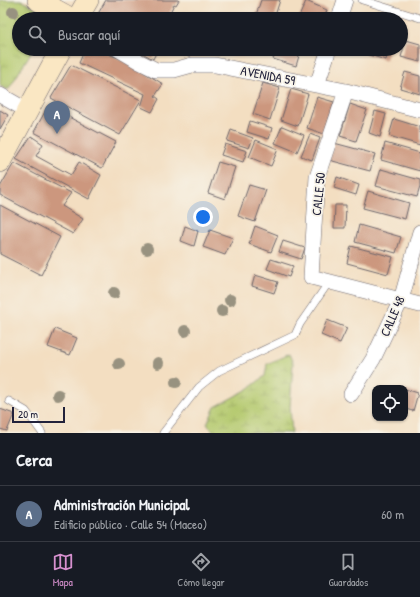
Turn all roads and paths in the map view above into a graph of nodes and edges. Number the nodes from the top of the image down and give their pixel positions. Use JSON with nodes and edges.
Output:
{"nodes":[{"id":1,"x":38,"y":0,"type":"edge"},
{"id":2,"x":88,"y":0,"type":"edge"},
{"id":3,"x":345,"y":0,"type":"edge"},
{"id":4,"x":362,"y":0,"type":"edge"},
{"id":5,"x":59,"y":12,"type":"edge"},
{"id":6,"x":81,"y":12,"type":"edge"},
{"id":7,"x":341,"y":12,"type":"edge"},
{"id":8,"x":401,"y":12,"type":"edge"},
{"id":9,"x":408,"y":14,"type":"edge"},
{"id":10,"x":420,"y":18,"type":"edge"},
{"id":11,"x":57,"y":56,"type":"edge"},
{"id":12,"x":130,"y":56,"type":"edge"},
{"id":13,"x":327,"y":56,"type":"edge"},
{"id":14,"x":317,"y":85,"type":"junction"},
{"id":15,"x":346,"y":91,"type":"junction"},
{"id":16,"x":0,"y":95,"type":"edge"},
{"id":17,"x":420,"y":110,"type":"edge"},
{"id":18,"x":28,"y":111,"type":"junction"},
{"id":19,"x":0,"y":162,"type":"edge"},
{"id":20,"x":420,"y":232,"type":"edge"},
{"id":21,"x":329,"y":282,"type":"junction"},
{"id":22,"x":401,"y":300,"type":"junction"},
{"id":23,"x":420,"y":305,"type":"edge"},
{"id":24,"x":351,"y":394,"type":"dead end"},
{"id":25,"x":9,"y":401,"type":"dead end"},
{"id":26,"x":42,"y":433,"type":"edge"},
{"id":27,"x":163,"y":433,"type":"edge"}],
"edges":[{"from":1,"to":5,"type":"main road"},
{"from":2,"to":6,"type":"main road"},
{"from":3,"to":7,"type":"street"},
{"from":4,"to":8,"type":"lane"},
{"from":9,"to":10,"type":"lane"},
{"from":11,"to":18,"type":"main road"},
{"from":12,"to":14,"type":"street","name":"AVENIDA 59"},
{"from":13,"to":14,"type":"street"},
{"from":14,"to":15,"type":"street","name":"AVENIDA 59"},
{"from":15,"to":17,"type":"street","name":"AVENIDA 59"},
{"from":15,"to":21,"type":"street","name":"CALLE 50"},
{"from":16,"to":18,"type":"street"},
{"from":18,"to":19,"type":"main road"},
{"from":20,"to":22,"type":"street","name":"CALLE 48"},
{"from":21,"to":22,"type":"street"},
{"from":21,"to":27,"type":"lane"},
{"from":22,"to":23,"type":"street"},
{"from":22,"to":24,"type":"street","name":"CALLE 48"},
{"from":25,"to":26,"type":"lane"}]}
